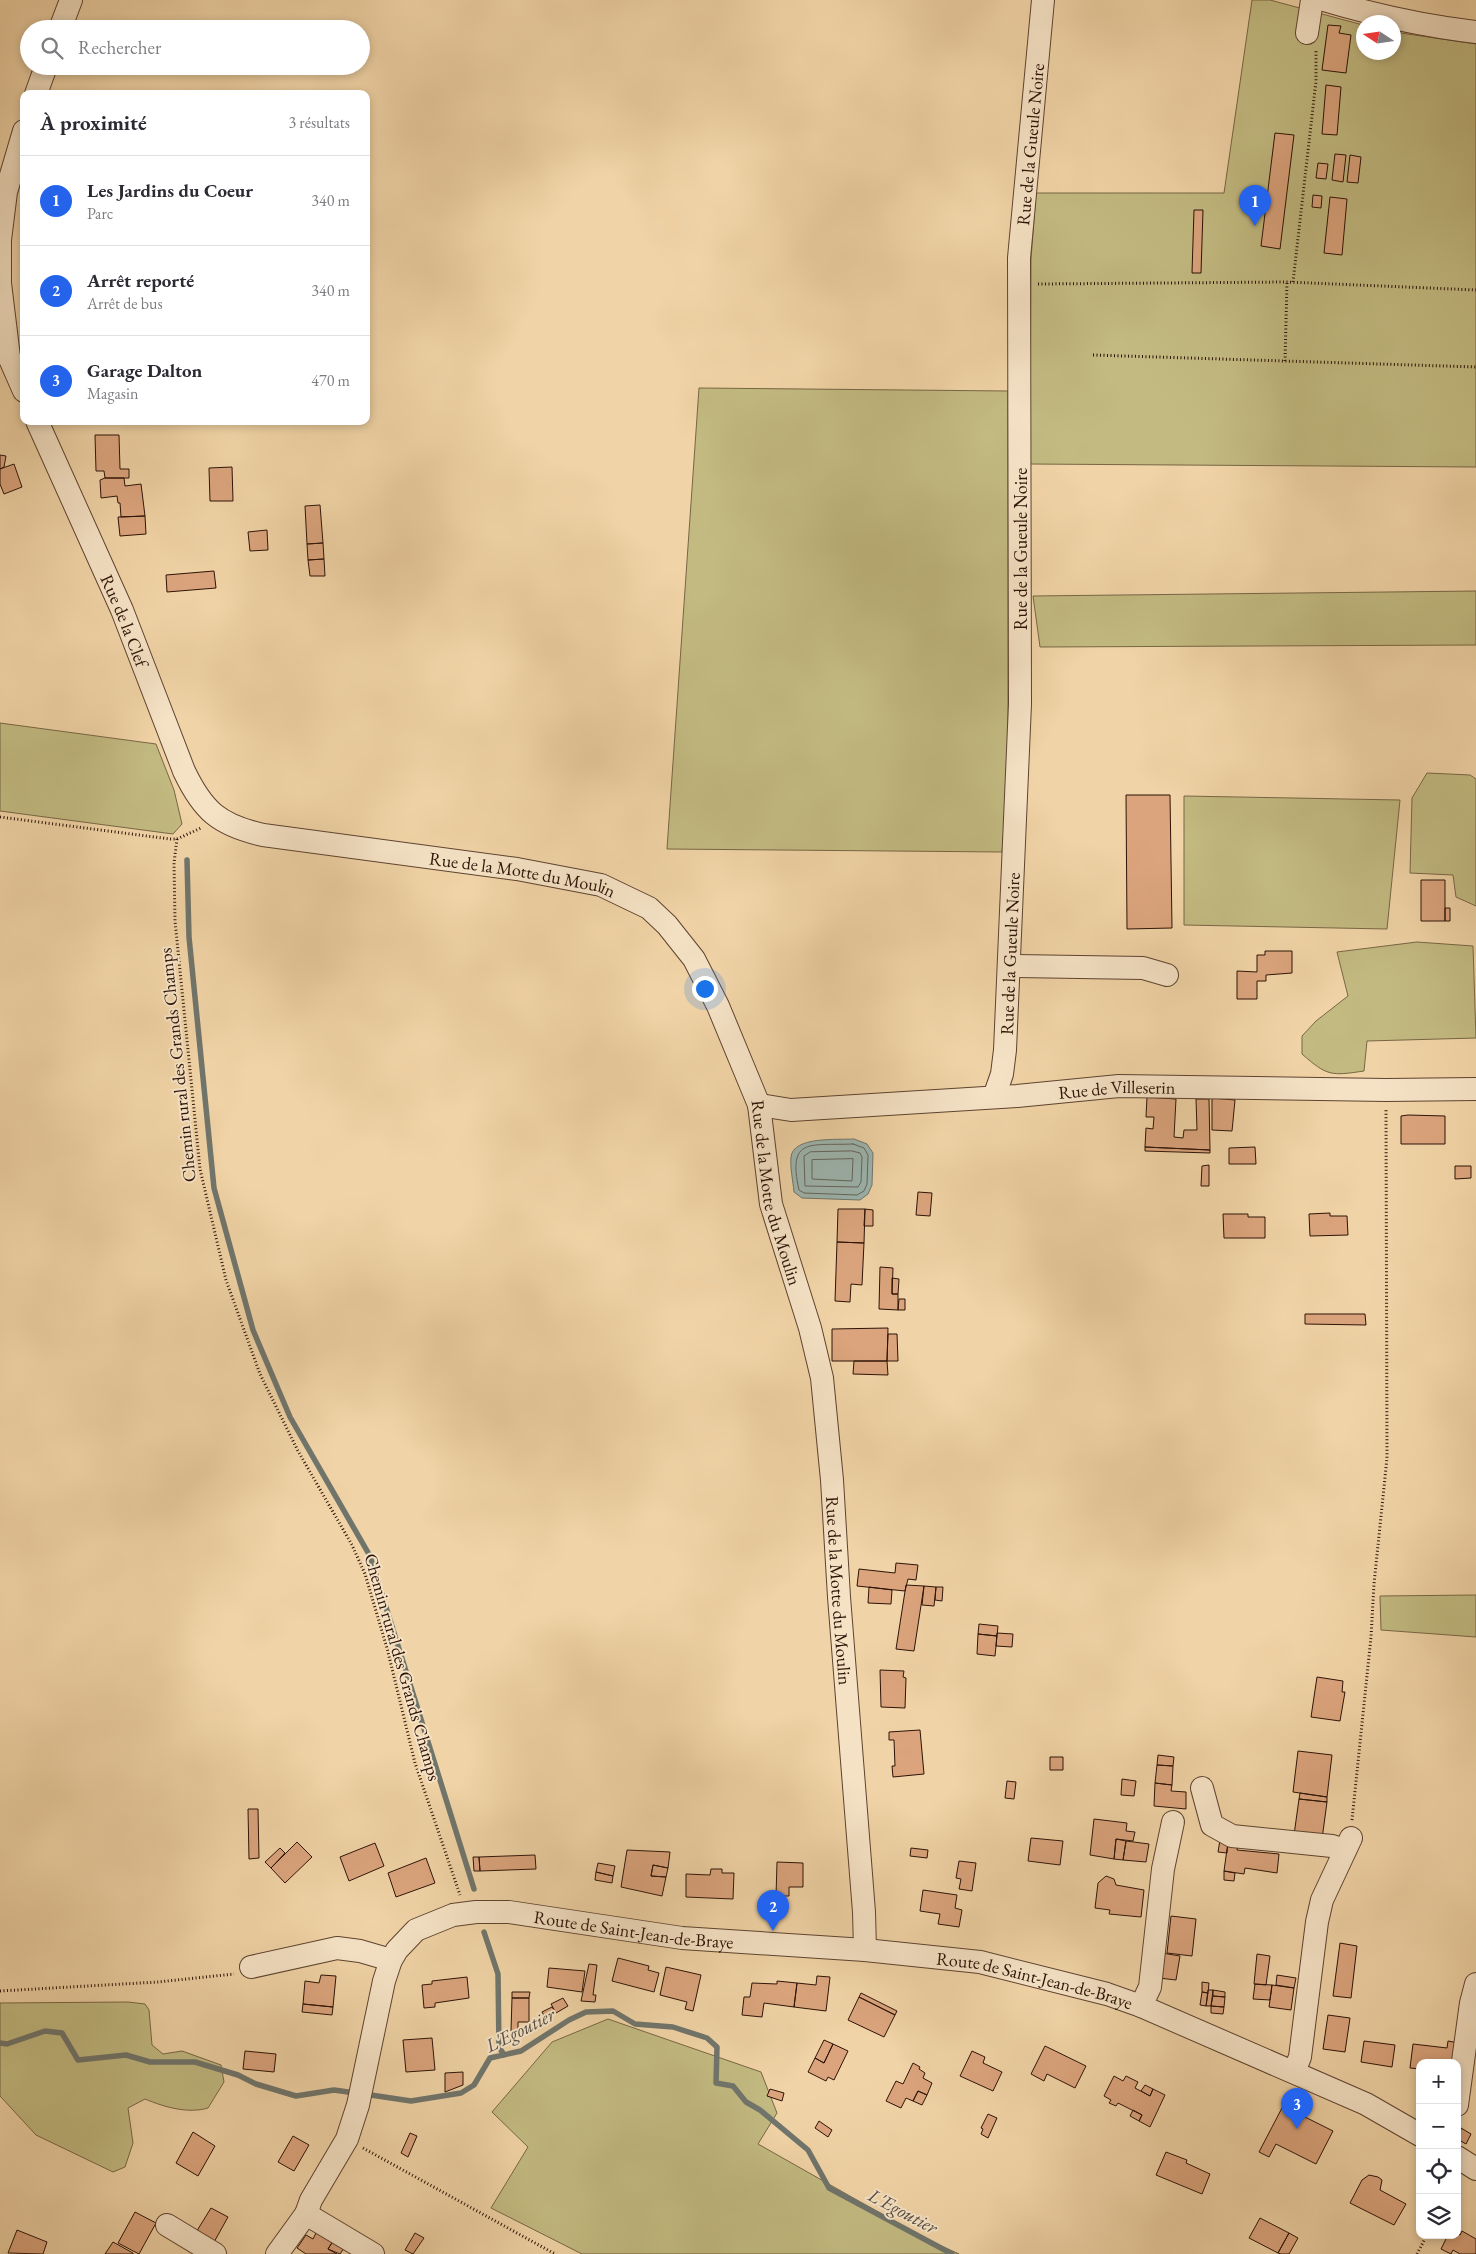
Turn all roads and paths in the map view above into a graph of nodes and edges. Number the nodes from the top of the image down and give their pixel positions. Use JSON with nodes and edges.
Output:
{"nodes":[{"id":1,"x":71,"y":0,"type":"edge"},
{"id":2,"x":1044,"y":0,"type":"edge"},
{"id":3,"x":1312,"y":0,"type":"edge"},
{"id":4,"x":1324,"y":0,"type":"edge"},
{"id":5,"x":63,"y":20,"type":"edge"},
{"id":6,"x":1476,"y":32,"type":"edge"},
{"id":7,"x":1307,"y":34,"type":"joint"},
{"id":8,"x":43,"y":75,"type":"edge"},
{"id":9,"x":37,"y":90,"type":"edge"},
{"id":10,"x":20,"y":145,"type":"edge"},
{"id":11,"x":1287,"y":282,"type":"junction"},
{"id":12,"x":1293,"y":282,"type":"junction"},
{"id":13,"x":1035,"y":284,"type":"dead end"},
{"id":14,"x":1476,"y":290,"type":"edge"},
{"id":15,"x":1093,"y":355,"type":"dead end"},
{"id":16,"x":4,"y":358,"type":"edge"},
{"id":17,"x":1286,"y":361,"type":"junction"},
{"id":18,"x":1476,"y":367,"type":"edge"},
{"id":19,"x":20,"y":384,"type":"edge"},
{"id":20,"x":39,"y":425,"type":"edge"},
{"id":21,"x":214,"y":816,"type":"junction"},
{"id":22,"x":0,"y":817,"type":"edge"},
{"id":23,"x":177,"y":839,"type":"junction"},
{"id":24,"x":1009,"y":966,"type":"junction"},
{"id":25,"x":1167,"y":975,"type":"dead end"},
{"id":26,"x":1476,"y":1089,"type":"edge"},
{"id":27,"x":1386,"y":1090,"type":"junction"},
{"id":28,"x":994,"y":1098,"type":"junction"},
{"id":29,"x":759,"y":1105,"type":"junction"},
{"id":30,"x":1202,"y":1788,"type":"dead end"},
{"id":31,"x":1173,"y":1822,"type":"dead end"},
{"id":32,"x":1348,"y":1844,"type":"junction"},
{"id":33,"x":462,"y":1900,"type":"dead end"},
{"id":34,"x":864,"y":1950,"type":"junction"},
{"id":35,"x":391,"y":1960,"type":"junction"},
{"id":36,"x":251,"y":1968,"type":"joint"},
{"id":37,"x":1476,"y":1984,"type":"edge"},
{"id":38,"x":0,"y":1991,"type":"edge"},
{"id":39,"x":1141,"y":2006,"type":"junction"},
{"id":40,"x":1294,"y":2072,"type":"junction"},
{"id":41,"x":1457,"y":2104,"type":"edge"},
{"id":42,"x":1416,"y":2132,"type":"edge"},
{"id":43,"x":362,"y":2148,"type":"dead end"},
{"id":44,"x":306,"y":2214,"type":"junction"},
{"id":45,"x":167,"y":2225,"type":"dead end"},
{"id":46,"x":1424,"y":2239,"type":"edge"},
{"id":47,"x":215,"y":2254,"type":"edge"},
{"id":48,"x":277,"y":2254,"type":"edge"},
{"id":49,"x":373,"y":2254,"type":"edge"},
{"id":50,"x":555,"y":2254,"type":"edge"},
{"id":51,"x":1417,"y":2254,"type":"edge"}],
"edges":[{"from":1,"to":5,"type":"street"},
{"from":2,"to":24,"type":"street","name":"Rue de la Gueule Noire"},
{"from":3,"to":7,"type":"street"},
{"from":4,"to":6,"type":"street"},
{"from":7,"to":12,"type":"path"},
{"from":8,"to":9,"type":"street"},
{"from":10,"to":16,"type":"street"},
{"from":11,"to":12,"type":"path"},
{"from":11,"to":13,"type":"path"},
{"from":11,"to":17,"type":"path"},
{"from":12,"to":14,"type":"path"},
{"from":15,"to":17,"type":"path"},
{"from":16,"to":19,"type":"street"},
{"from":17,"to":18,"type":"path"},
{"from":20,"to":21,"type":"street","name":"Rue de la Clef"},
{"from":21,"to":23,"type":"path"},
{"from":21,"to":29,"type":"street","name":"Rue de la Motte du Moulin"},
{"from":22,"to":23,"type":"path"},
{"from":23,"to":33,"type":"path","name":"Chemin rural des Grands Champs"},
{"from":24,"to":25,"type":"street"},
{"from":24,"to":28,"type":"street","name":"Rue de la Gueule Noire"},
{"from":26,"to":27,"type":"street","name":"Rue de Villeserin"},
{"from":27,"to":28,"type":"street","name":"Rue de Villeserin"},
{"from":27,"to":32,"type":"path"},
{"from":28,"to":29,"type":"street","name":"Rue de Villeserin"},
{"from":29,"to":34,"type":"street","name":"Rue de la Motte du Moulin"},
{"from":30,"to":32,"type":"street"},
{"from":31,"to":39,"type":"street"},
{"from":32,"to":40,"type":"street"},
{"from":34,"to":35,"type":"street","name":"Route de Saint-Jean-de-Braye"},
{"from":34,"to":39,"type":"street","name":"Route de Saint-Jean-de-Braye"},
{"from":35,"to":36,"type":"street"},
{"from":35,"to":44,"type":"street","name":"Route de Saint-Jean-de-Braye"},
{"from":36,"to":38,"type":"path"},
{"from":37,"to":41,"type":"street"},
{"from":39,"to":40,"type":"street","name":"Route de Saint-Jean-de-Braye"},
{"from":40,"to":42,"type":"street","name":"Route de Saint-Jean-de-Braye"},
{"from":43,"to":50,"type":"path"},
{"from":44,"to":48,"type":"street","name":"Route de Saint-Jean-de-Braye"},
{"from":44,"to":49,"type":"street"},
{"from":45,"to":47,"type":"street"},
{"from":46,"to":51,"type":"path"}]}
